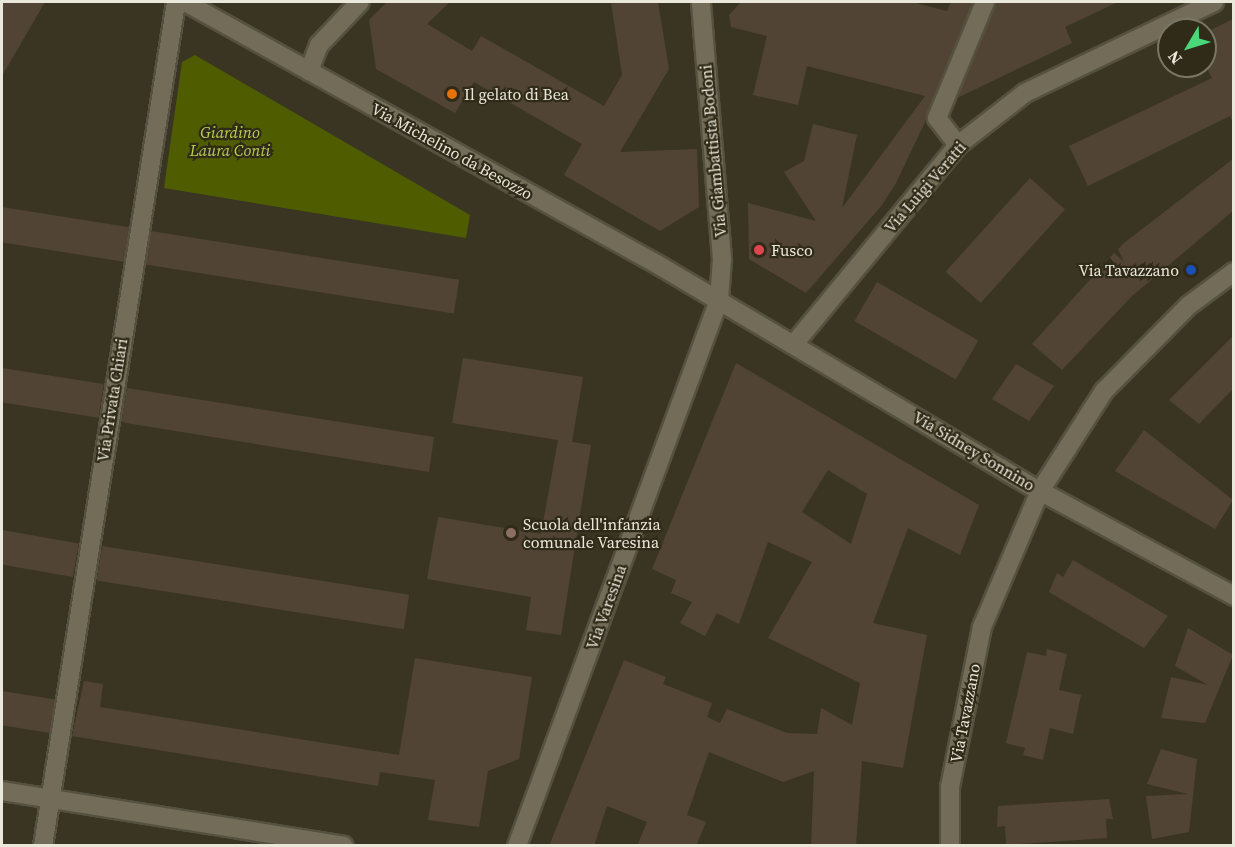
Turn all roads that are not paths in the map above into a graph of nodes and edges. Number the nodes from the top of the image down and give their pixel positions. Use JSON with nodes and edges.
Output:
{"nodes":[{"id":1,"x":176,"y":2,"type":"edge"},
{"id":2,"x":185,"y":2,"type":"edge"},
{"id":3,"x":360,"y":2,"type":"edge"},
{"id":4,"x":700,"y":2,"type":"edge"},
{"id":5,"x":985,"y":2,"type":"edge"},
{"id":6,"x":1214,"y":2,"type":"edge"},
{"id":7,"x":309,"y":71,"type":"junction"},
{"id":8,"x":958,"y":145,"type":"junction"},
{"id":9,"x":1233,"y":272,"type":"edge"},
{"id":10,"x":719,"y":300,"type":"junction"},
{"id":11,"x":794,"y":344,"type":"junction"},
{"id":12,"x":1040,"y":491,"type":"junction"},
{"id":13,"x":1233,"y":596,"type":"edge"},
{"id":14,"x":2,"y":791,"type":"edge"},
{"id":15,"x":50,"y":798,"type":"junction"},
{"id":16,"x":43,"y":846,"type":"edge"},
{"id":17,"x":344,"y":846,"type":"edge"},
{"id":18,"x":517,"y":846,"type":"edge"},
{"id":19,"x":950,"y":846,"type":"edge"}],
"edges":[{"from":1,"to":15,"type":"street","name":"Via Privata Chiari"},
{"from":2,"to":7,"type":"street","name":"Via Michelino da Besozzo"},
{"from":3,"to":7,"type":"street"},
{"from":4,"to":10,"type":"street","name":"Via Giambattista Bodoni"},
{"from":5,"to":8,"type":"street"},
{"from":6,"to":8,"type":"street","name":"Via Luigi Veratti"},
{"from":7,"to":10,"type":"street","name":"Via Michelino da Besozzo"},
{"from":8,"to":11,"type":"street","name":"Via Luigi Veratti"},
{"from":9,"to":12,"type":"street","name":"Via Tavazzano"},
{"from":10,"to":11,"type":"street","name":"Via Sidney Sonnino"},
{"from":10,"to":18,"type":"street","name":"Via Varesina"},
{"from":11,"to":12,"type":"street","name":"Via Sidney Sonnino"},
{"from":12,"to":13,"type":"street","name":"Via Sidney Sonnino"},
{"from":12,"to":19,"type":"street","name":"Via Tavazzano"},
{"from":14,"to":15,"type":"street"},
{"from":15,"to":16,"type":"street","name":"Via Privata Chiari"},
{"from":15,"to":17,"type":"street"}]}
